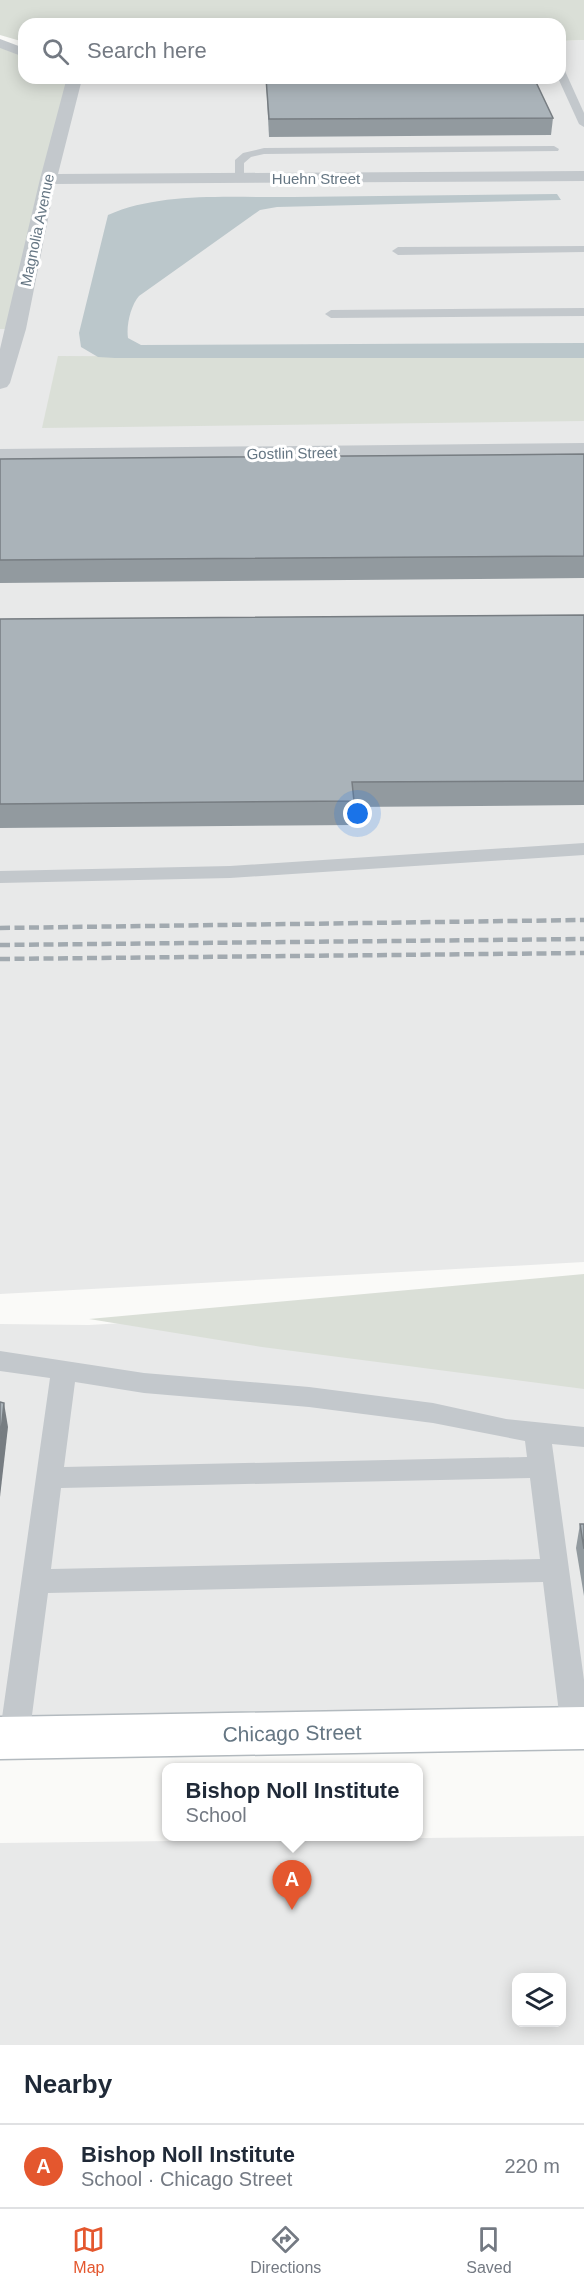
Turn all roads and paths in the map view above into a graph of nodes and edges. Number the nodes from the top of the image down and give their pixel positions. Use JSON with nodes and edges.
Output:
{"nodes":[{"id":1,"x":4,"y":44,"type":"edge"},
{"id":2,"x":18,"y":50,"type":"edge"},
{"id":3,"x":566,"y":81,"type":"edge"},
{"id":4,"x":73,"y":84,"type":"edge"},
{"id":5,"x":584,"y":124,"type":"edge"},
{"id":6,"x":554,"y":149,"type":"dead end"},
{"id":7,"x":584,"y":176,"type":"edge"},
{"id":8,"x":240,"y":178,"type":"junction"},
{"id":9,"x":48,"y":179,"type":"junction"},
{"id":10,"x":584,"y":249,"type":"edge"},
{"id":11,"x":398,"y":251,"type":"dead end"},
{"id":12,"x":584,"y":312,"type":"edge"},
{"id":13,"x":331,"y":314,"type":"dead end"},
{"id":14,"x":0,"y":383,"type":"edge"},
{"id":15,"x":584,"y":450,"type":"edge"},
{"id":16,"x":0,"y":456,"type":"edge"},
{"id":17,"x":584,"y":849,"type":"edge"},
{"id":18,"x":0,"y":877,"type":"edge"},
{"id":19,"x":0,"y":1361,"type":"edge"},
{"id":20,"x":64,"y":1371,"type":"junction"},
{"id":21,"x":537,"y":1432,"type":"junction"},
{"id":22,"x":584,"y":1437,"type":"edge"},
{"id":23,"x":542,"y":1467,"type":"junction"},
{"id":24,"x":49,"y":1478,"type":"junction"},
{"id":25,"x":556,"y":1570,"type":"junction"},
{"id":26,"x":35,"y":1581,"type":"junction"},
{"id":27,"x":580,"y":1728,"type":"edge"},
{"id":28,"x":7,"y":1738,"type":"edge"}],
"edges":[{"from":1,"to":2,"type":"street"},
{"from":3,"to":5,"type":"lane"},
{"from":4,"to":9,"type":"street","name":"Magnolia Avenue"},
{"from":6,"to":8,"type":"lane"},
{"from":7,"to":8,"type":"street","name":"Huehn Street"},
{"from":8,"to":9,"type":"street","name":"Huehn Street"},
{"from":9,"to":14,"type":"street","name":"Magnolia Avenue"},
{"from":10,"to":11,"type":"lane"},
{"from":12,"to":13,"type":"lane"},
{"from":15,"to":16,"type":"street","name":"Gostlin Street"},
{"from":17,"to":18,"type":"lane"},
{"from":19,"to":20,"type":"lane"},
{"from":20,"to":21,"type":"lane"},
{"from":20,"to":24,"type":"lane"},
{"from":21,"to":22,"type":"lane"},
{"from":21,"to":23,"type":"lane"},
{"from":23,"to":24,"type":"lane"},
{"from":23,"to":25,"type":"lane"},
{"from":24,"to":26,"type":"lane"},
{"from":25,"to":26,"type":"lane"},
{"from":25,"to":27,"type":"lane"},
{"from":26,"to":28,"type":"lane"},
{"from":27,"to":28,"type":"main road","name":"Chicago Street"}]}
